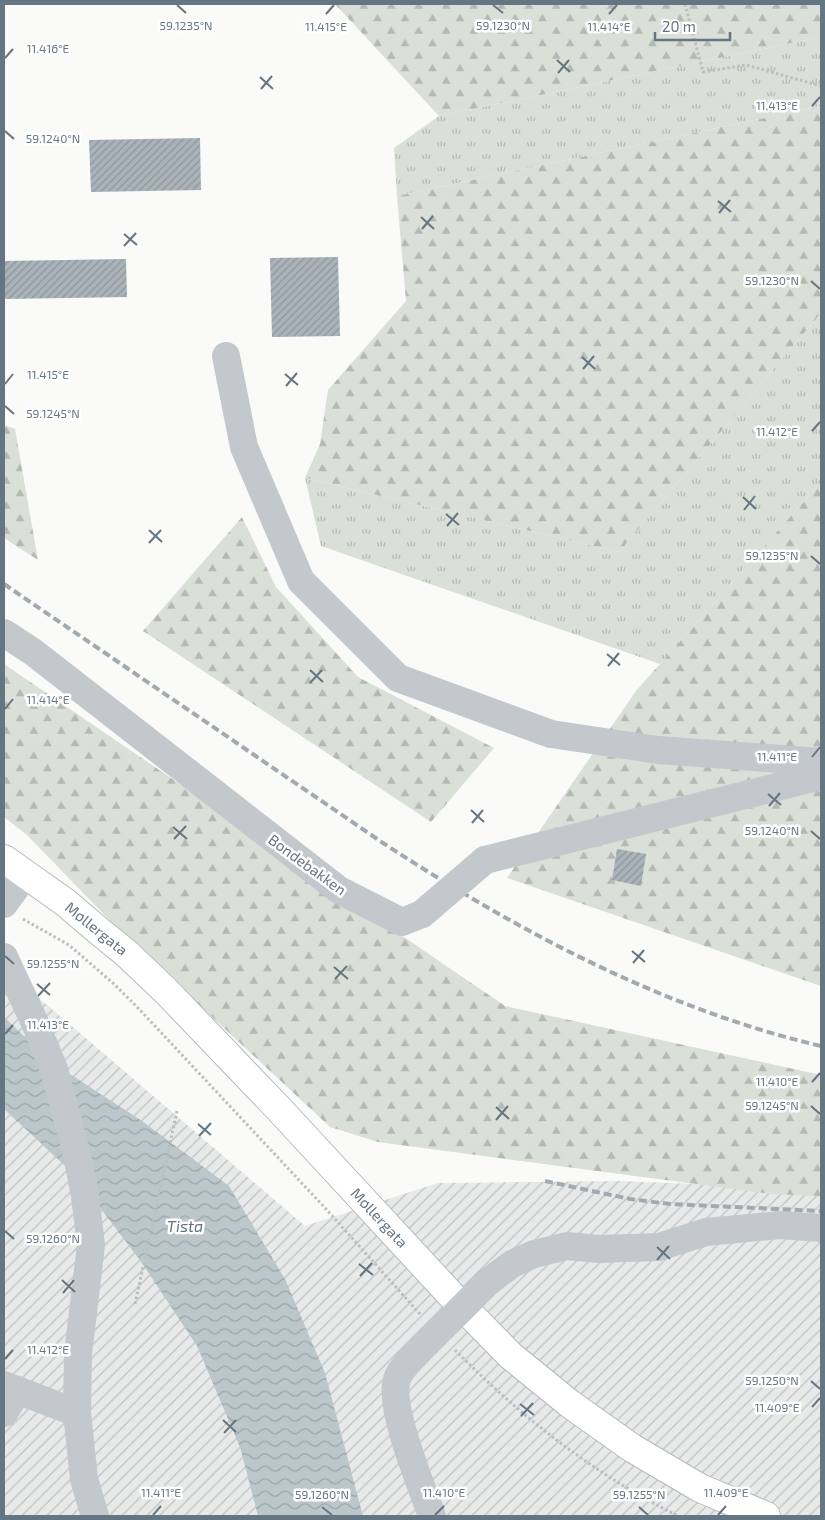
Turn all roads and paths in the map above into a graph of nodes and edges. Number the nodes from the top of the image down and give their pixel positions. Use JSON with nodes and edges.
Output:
{"nodes":[{"id":1,"x":685,"y":4,"type":"edge"},
{"id":2,"x":821,"y":86,"type":"edge"},
{"id":3,"x":226,"y":356,"type":"dead end"},
{"id":4,"x":4,"y":633,"type":"edge"},
{"id":5,"x":821,"y":762,"type":"edge"},
{"id":6,"x":821,"y":776,"type":"edge"},
{"id":7,"x":4,"y":859,"type":"edge"},
{"id":8,"x":26,"y":874,"type":"junction"},
{"id":9,"x":10,"y":910,"type":"edge"},
{"id":10,"x":6,"y":962,"type":"edge"},
{"id":11,"x":177,"y":1111,"type":"dead end"},
{"id":12,"x":821,"y":1228,"type":"edge"},
{"id":13,"x":135,"y":1304,"type":"dead end"},
{"id":14,"x":421,"y":1315,"type":"dead end"},
{"id":15,"x":453,"y":1347,"type":"dead end"},
{"id":16,"x":11,"y":1387,"type":"edge"},
{"id":17,"x":4,"y":1413,"type":"edge"},
{"id":18,"x":77,"y":1413,"type":"junction"},
{"id":19,"x":95,"y":1516,"type":"edge"},
{"id":20,"x":432,"y":1516,"type":"edge"},
{"id":21,"x":678,"y":1516,"type":"edge"},
{"id":22,"x":766,"y":1516,"type":"edge"}],
"edges":[{"from":1,"to":2,"type":"path"},
{"from":3,"to":5,"type":"street"},
{"from":4,"to":6,"type":"street","name":"Bondebakken","bridge":true},
{"from":7,"to":8,"type":"main road","name":"Møllergata"},
{"from":8,"to":9,"type":"street"},
{"from":8,"to":22,"type":"main road","name":"Møllergata"},
{"from":9,"to":14,"type":"path"},
{"from":10,"to":18,"type":"street"},
{"from":11,"to":13,"type":"path"},
{"from":12,"to":20,"type":"street","bridge":true},
{"from":15,"to":21,"type":"path"},
{"from":16,"to":17,"type":"street"},
{"from":16,"to":18,"type":"street"},
{"from":18,"to":19,"type":"street"}]}
